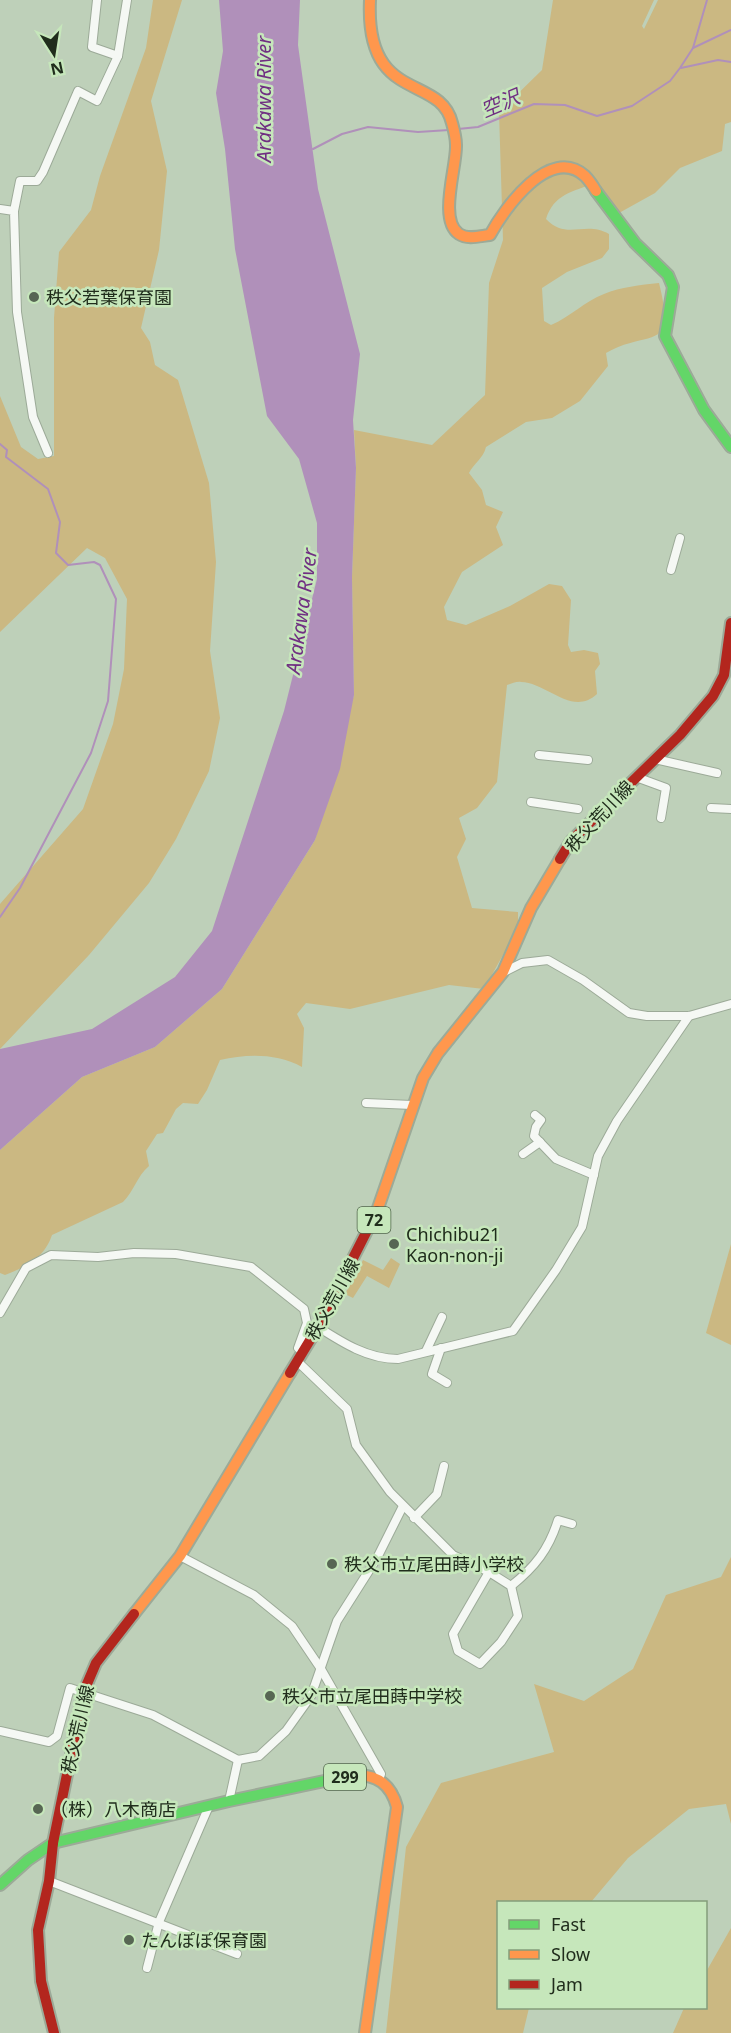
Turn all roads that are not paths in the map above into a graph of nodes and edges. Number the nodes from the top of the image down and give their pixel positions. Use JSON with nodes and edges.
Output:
{"nodes":[{"id":1,"x":98,"y":0,"type":"edge"},
{"id":2,"x":127,"y":0,"type":"edge"},
{"id":3,"x":370,"y":0,"type":"edge"},
{"id":4,"x":118,"y":56,"type":"junction"},
{"id":5,"x":0,"y":208,"type":"edge"},
{"id":6,"x":14,"y":212,"type":"junction"},
{"id":7,"x":731,"y":447,"type":"edge"},
{"id":8,"x":48,"y":453,"type":"dead end"},
{"id":9,"x":680,"y":538,"type":"dead end"},
{"id":10,"x":671,"y":570,"type":"dead end"},
{"id":11,"x":731,"y":623,"type":"edge"},
{"id":12,"x":539,"y":755,"type":"dead end"},
{"id":13,"x":655,"y":759,"type":"junction"},
{"id":14,"x":588,"y":760,"type":"dead end"},
{"id":15,"x":717,"y":773,"type":"dead end"},
{"id":16,"x":636,"y":777,"type":"junction"},
{"id":17,"x":531,"y":802,"type":"dead end"},
{"id":18,"x":578,"y":808,"type":"dead end"},
{"id":19,"x":711,"y":808,"type":"dead end"},
{"id":20,"x":731,"y":809,"type":"edge"},
{"id":21,"x":661,"y":818,"type":"dead end"},
{"id":22,"x":503,"y":972,"type":"junction"},
{"id":23,"x":731,"y":1004,"type":"edge"},
{"id":24,"x":689,"y":1016,"type":"junction"},
{"id":25,"x":366,"y":1103,"type":"dead end"},
{"id":26,"x":412,"y":1105,"type":"junction"},
{"id":27,"x":535,"y":1115,"type":"dead end"},
{"id":28,"x":540,"y":1142,"type":"junction"},
{"id":29,"x":523,"y":1154,"type":"dead end"},
{"id":30,"x":594,"y":1175,"type":"junction"},
{"id":31,"x":0,"y":1313,"type":"edge"},
{"id":32,"x":442,"y":1317,"type":"dead end"},
{"id":33,"x":318,"y":1327,"type":"junction"},
{"id":34,"x":441,"y":1348,"type":"junction"},
{"id":35,"x":303,"y":1351,"type":"junction"},
{"id":36,"x":426,"y":1351,"type":"junction"},
{"id":37,"x":297,"y":1361,"type":"junction"},
{"id":38,"x":447,"y":1383,"type":"dead end"},
{"id":39,"x":444,"y":1466,"type":"dead end"},
{"id":40,"x":403,"y":1506,"type":"junction"},
{"id":41,"x":414,"y":1518,"type":"junction"},
{"id":42,"x":572,"y":1524,"type":"dead end"},
{"id":43,"x":180,"y":1556,"type":"junction"},
{"id":44,"x":489,"y":1572,"type":"junction"},
{"id":45,"x":511,"y":1586,"type":"junction"},
{"id":46,"x":321,"y":1669,"type":"junction"},
{"id":47,"x":84,"y":1691,"type":"junction"},
{"id":48,"x":0,"y":1731,"type":"edge"},
{"id":49,"x":237,"y":1760,"type":"junction"},
{"id":50,"x":379,"y":1779,"type":"junction"},
{"id":51,"x":229,"y":1801,"type":"junction"},
{"id":52,"x":209,"y":1806,"type":"junction"},
{"id":53,"x":53,"y":1843,"type":"junction"},
{"id":54,"x":49,"y":1881,"type":"junction"},
{"id":55,"x":0,"y":1885,"type":"edge"},
{"id":56,"x":159,"y":1922,"type":"junction"},
{"id":57,"x":237,"y":1954,"type":"dead end"},
{"id":58,"x":147,"y":1968,"type":"dead end"},
{"id":59,"x":54,"y":2033,"type":"edge"},
{"id":60,"x":365,"y":2033,"type":"edge"}],
"edges":[{"from":1,"to":4,"type":"street"},
{"from":2,"to":4,"type":"street"},
{"from":3,"to":7,"type":"main road"},
{"from":4,"to":6,"type":"street"},
{"from":5,"to":6,"type":"street"},
{"from":6,"to":8,"type":"street"},
{"from":9,"to":10,"type":"street"},
{"from":11,"to":13,"type":"main road","name":"秩父荒川線","number":"72"},
{"from":12,"to":14,"type":"street"},
{"from":13,"to":15,"type":"street"},
{"from":13,"to":16,"type":"main road","name":"秩父荒川線","number":"72"},
{"from":16,"to":21,"type":"street"},
{"from":16,"to":22,"type":"main road","name":"秩父荒川線","number":"72"},
{"from":17,"to":18,"type":"street"},
{"from":19,"to":20,"type":"street"},
{"from":22,"to":24,"type":"street"},
{"from":22,"to":26,"type":"main road","name":"秩父荒川線","number":"72"},
{"from":23,"to":24,"type":"street"},
{"from":24,"to":30,"type":"street"},
{"from":25,"to":26,"type":"street"},
{"from":26,"to":33,"type":"main road","name":"秩父荒川線","number":"72"},
{"from":27,"to":28,"type":"street"},
{"from":28,"to":29,"type":"street"},
{"from":28,"to":30,"type":"street"},
{"from":30,"to":34,"type":"street"},
{"from":31,"to":35,"type":"street"},
{"from":32,"to":36,"type":"street"},
{"from":33,"to":35,"type":"main road","name":"秩父荒川線","number":"72"},
{"from":33,"to":36,"type":"street"},
{"from":34,"to":36,"type":"street"},
{"from":34,"to":38,"type":"street"},
{"from":35,"to":37,"type":"main road","name":"秩父荒川線","number":"72"},
{"from":37,"to":40,"type":"street"},
{"from":37,"to":43,"type":"main road","name":"秩父荒川線","number":"72"},
{"from":39,"to":41,"type":"street"},
{"from":40,"to":41,"type":"street"},
{"from":40,"to":46,"type":"street"},
{"from":41,"to":44,"type":"street"},
{"from":42,"to":45,"type":"street"},
{"from":43,"to":46,"type":"street"},
{"from":43,"to":47,"type":"main road","name":"秩父荒川線","number":"72"},
{"from":44,"to":45,"type":"street"},
{"from":44,"to":45,"type":"street"},
{"from":46,"to":49,"type":"street"},
{"from":46,"to":50,"type":"street"},
{"from":47,"to":48,"type":"street"},
{"from":47,"to":49,"type":"street"},
{"from":47,"to":53,"type":"main road","name":"秩父荒川線","number":"72"},
{"from":49,"to":51,"type":"street"},
{"from":50,"to":51,"type":"main road","number":"299"},
{"from":50,"to":60,"type":"main road","number":"299"},
{"from":51,"to":52,"type":"main road","number":"299"},
{"from":52,"to":53,"type":"main road","number":"299"},
{"from":52,"to":56,"type":"street"},
{"from":53,"to":54,"type":"main road","name":"秩父荒川線"},
{"from":53,"to":55,"type":"main road","number":"299"},
{"from":54,"to":56,"type":"street"},
{"from":54,"to":59,"type":"main road","name":"秩父荒川線"},
{"from":56,"to":57,"type":"street"},
{"from":56,"to":58,"type":"street"}]}
